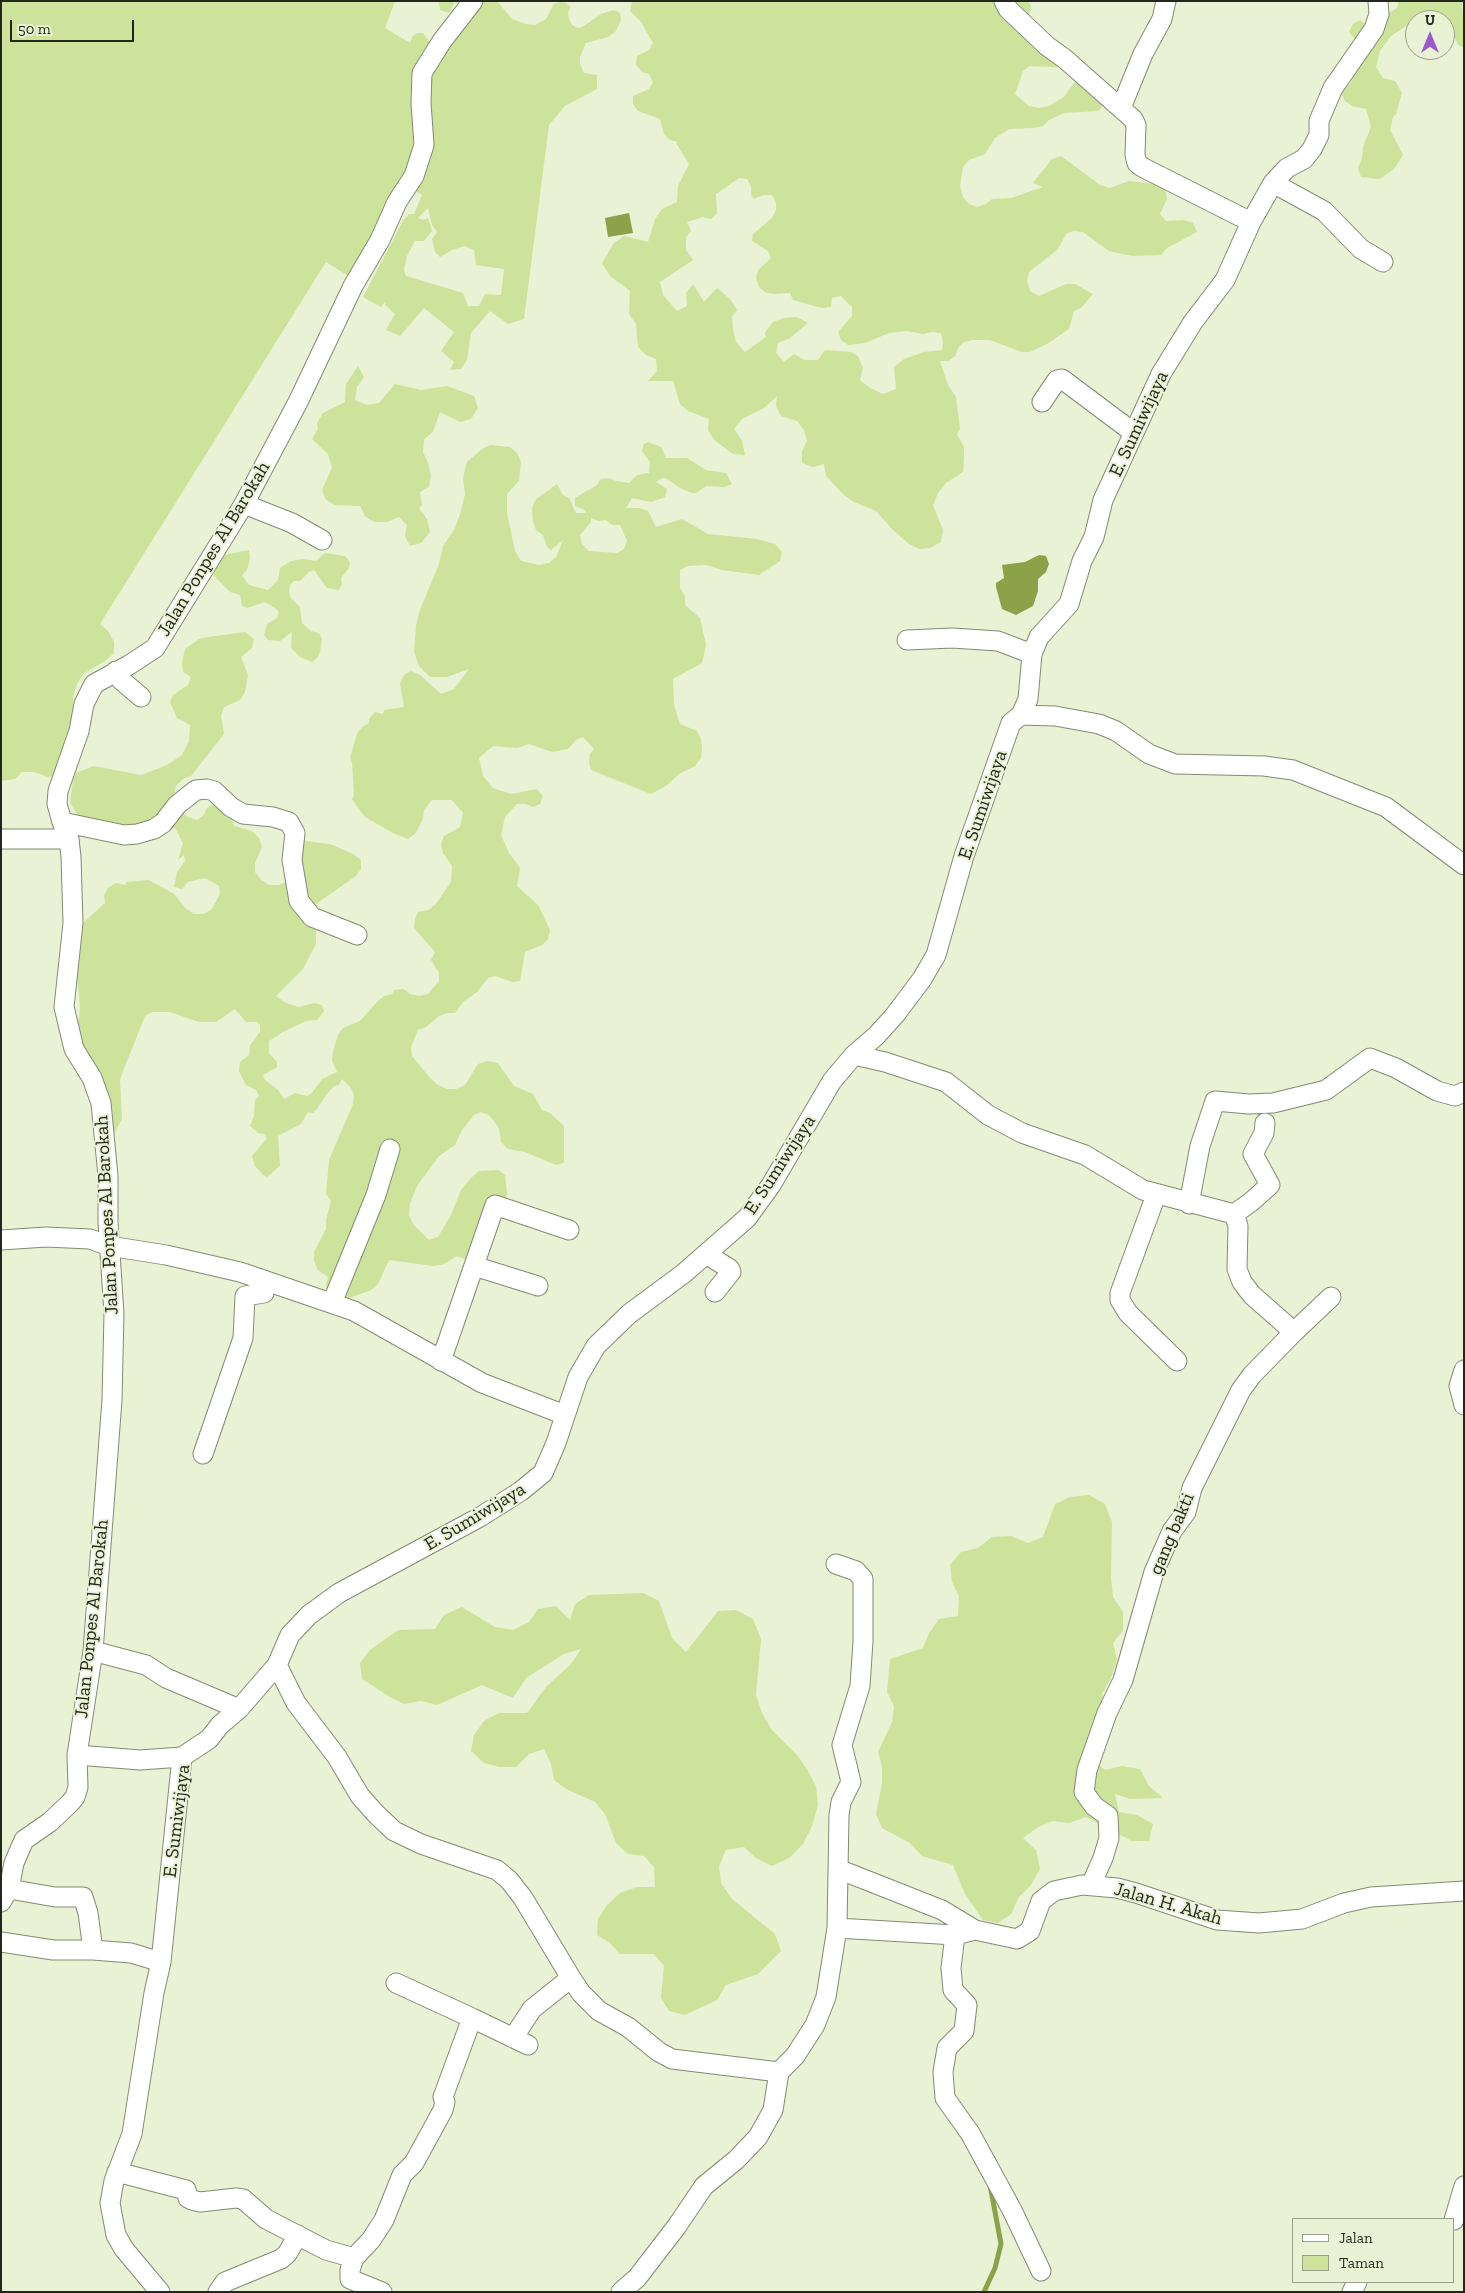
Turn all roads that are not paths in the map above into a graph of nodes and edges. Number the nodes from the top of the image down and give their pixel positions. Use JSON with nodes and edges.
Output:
{"nodes":[{"id":1,"x":473,"y":1,"type":"edge"},
{"id":2,"x":1004,"y":1,"type":"edge"},
{"id":3,"x":1166,"y":1,"type":"edge"},
{"id":4,"x":1378,"y":1,"type":"edge"},
{"id":5,"x":1121,"y":108,"type":"junction"},
{"id":6,"x":1273,"y":183,"type":"junction"},
{"id":7,"x":1251,"y":222,"type":"junction"},
{"id":8,"x":1383,"y":262,"type":"dead end"},
{"id":9,"x":1042,"y":402,"type":"dead end"},
{"id":10,"x":1134,"y":433,"type":"junction"},
{"id":11,"x":244,"y":504,"type":"junction"},
{"id":12,"x":322,"y":540,"type":"dead end"},
{"id":13,"x":907,"y":640,"type":"dead end"},
{"id":14,"x":1032,"y":654,"type":"junction"},
{"id":15,"x":116,"y":671,"type":"junction"},
{"id":16,"x":141,"y":697,"type":"dead end"},
{"id":17,"x":1020,"y":715,"type":"junction"},
{"id":18,"x":65,"y":831,"type":"junction"},
{"id":19,"x":1,"y":839,"type":"edge"},
{"id":20,"x":1464,"y":865,"type":"edge"},
{"id":21,"x":357,"y":935,"type":"dead end"},
{"id":22,"x":854,"y":1055,"type":"junction"},
{"id":23,"x":1464,"y":1092,"type":"edge"},
{"id":24,"x":1265,"y":1123,"type":"dead end"},
{"id":25,"x":390,"y":1149,"type":"dead end"},
{"id":26,"x":1156,"y":1195,"type":"junction"},
{"id":27,"x":1189,"y":1204,"type":"junction"},
{"id":28,"x":1234,"y":1214,"type":"junction"},
{"id":29,"x":570,"y":1230,"type":"dead end"},
{"id":30,"x":1,"y":1240,"type":"edge"},
{"id":31,"x":109,"y":1246,"type":"junction"},
{"id":32,"x":706,"y":1254,"type":"junction"},
{"id":33,"x":474,"y":1266,"type":"junction"},
{"id":34,"x":264,"y":1280,"type":"junction"},
{"id":35,"x":538,"y":1286,"type":"dead end"},
{"id":36,"x":715,"y":1292,"type":"dead end"},
{"id":37,"x":1331,"y":1297,"type":"dead end"},
{"id":38,"x":332,"y":1304,"type":"junction"},
{"id":39,"x":1294,"y":1332,"type":"junction"},
{"id":40,"x":441,"y":1361,"type":"junction"},
{"id":41,"x":1177,"y":1361,"type":"dead end"},
{"id":42,"x":1464,"y":1370,"type":"edge"},
{"id":43,"x":1464,"y":1405,"type":"edge"},
{"id":44,"x":565,"y":1415,"type":"junction"},
{"id":45,"x":203,"y":1454,"type":"dead end"},
{"id":46,"x":836,"y":1564,"type":"dead end"},
{"id":47,"x":92,"y":1651,"type":"junction"},
{"id":48,"x":277,"y":1665,"type":"junction"},
{"id":49,"x":239,"y":1709,"type":"junction"},
{"id":50,"x":78,"y":1755,"type":"junction"},
{"id":51,"x":182,"y":1757,"type":"junction"},
{"id":52,"x":838,"y":1869,"type":"junction"},
{"id":53,"x":1091,"y":1885,"type":"junction"},
{"id":54,"x":1464,"y":1891,"type":"edge"},
{"id":55,"x":5,"y":1895,"type":"edge"},
{"id":56,"x":837,"y":1928,"type":"junction"},
{"id":57,"x":975,"y":1930,"type":"junction"},
{"id":58,"x":955,"y":1935,"type":"junction"},
{"id":59,"x":1,"y":1942,"type":"edge"},
{"id":60,"x":93,"y":1950,"type":"junction"},
{"id":61,"x":162,"y":1962,"type":"junction"},
{"id":62,"x":571,"y":1978,"type":"junction"},
{"id":63,"x":396,"y":1983,"type":"dead end"},
{"id":64,"x":472,"y":2018,"type":"junction"},
{"id":65,"x":779,"y":2072,"type":"junction"},
{"id":66,"x":117,"y":2172,"type":"junction"},
{"id":67,"x":1464,"y":2186,"type":"edge"},
{"id":68,"x":1455,"y":2218,"type":"edge"},
{"id":69,"x":298,"y":2234,"type":"junction"},
{"id":70,"x":354,"y":2258,"type":"junction"},
{"id":71,"x":1041,"y":2271,"type":"dead end"},
{"id":72,"x":160,"y":2292,"type":"edge"},
{"id":73,"x":218,"y":2292,"type":"edge"},
{"id":74,"x":382,"y":2292,"type":"edge"},
{"id":75,"x":621,"y":2292,"type":"edge"}],
"edges":[{"from":1,"to":11,"type":"street","name":"Jalan Ponpes Al Barokah"},
{"from":2,"to":5,"type":"street"},
{"from":3,"to":5,"type":"street"},
{"from":4,"to":6,"type":"street","name":"E. Sumiwijaya"},
{"from":5,"to":7,"type":"street"},
{"from":6,"to":7,"type":"street","name":"E. Sumiwijaya"},
{"from":6,"to":8,"type":"street"},
{"from":7,"to":10,"type":"street","name":"E. Sumiwijaya"},
{"from":9,"to":10,"type":"street"},
{"from":10,"to":14,"type":"street","name":"E. Sumiwijaya"},
{"from":11,"to":12,"type":"street"},
{"from":11,"to":15,"type":"street","name":"Jalan Ponpes Al Barokah"},
{"from":13,"to":14,"type":"street"},
{"from":14,"to":17,"type":"street","name":"E. Sumiwijaya"},
{"from":15,"to":16,"type":"street"},
{"from":15,"to":18,"type":"street","name":"Jalan Ponpes Al Barokah"},
{"from":17,"to":20,"type":"street"},
{"from":17,"to":22,"type":"street","name":"E. Sumiwijaya"},
{"from":18,"to":19,"type":"street"},
{"from":18,"to":21,"type":"street"},
{"from":18,"to":31,"type":"street","name":"Jalan Ponpes Al Barokah"},
{"from":22,"to":26,"type":"street"},
{"from":22,"to":32,"type":"street","name":"E. Sumiwijaya"},
{"from":23,"to":27,"type":"street"},
{"from":24,"to":28,"type":"street"},
{"from":25,"to":38,"type":"street"},
{"from":26,"to":27,"type":"street"},
{"from":26,"to":41,"type":"street"},
{"from":27,"to":28,"type":"street"},
{"from":28,"to":39,"type":"street"},
{"from":29,"to":33,"type":"street"},
{"from":30,"to":31,"type":"street"},
{"from":31,"to":34,"type":"street"},
{"from":31,"to":47,"type":"street","name":"Jalan Ponpes Al Barokah"},
{"from":32,"to":36,"type":"street"},
{"from":32,"to":44,"type":"street","name":"E. Sumiwijaya"},
{"from":33,"to":35,"type":"street"},
{"from":33,"to":40,"type":"street"},
{"from":34,"to":38,"type":"street"},
{"from":34,"to":45,"type":"street"},
{"from":37,"to":39,"type":"street"},
{"from":38,"to":40,"type":"street"},
{"from":39,"to":53,"type":"street","name":"gang bakti"},
{"from":40,"to":44,"type":"street"},
{"from":42,"to":43,"type":"street"},
{"from":44,"to":48,"type":"street","name":"E. Sumiwijaya"},
{"from":46,"to":52,"type":"street"},
{"from":47,"to":49,"type":"street"},
{"from":47,"to":50,"type":"street","name":"Jalan Ponpes Al Barokah"},
{"from":48,"to":49,"type":"street","name":"E. Sumiwijaya"},
{"from":48,"to":62,"type":"street"},
{"from":49,"to":51,"type":"street","name":"E. Sumiwijaya"},
{"from":50,"to":51,"type":"street"},
{"from":50,"to":55,"type":"street","name":"Jalan Ponpes Al Barokah"},
{"from":51,"to":61,"type":"street","name":"E. Sumiwijaya"},
{"from":52,"to":56,"type":"street"},
{"from":52,"to":57,"type":"street"},
{"from":53,"to":54,"type":"street","name":"Jalan H. Akah"},
{"from":53,"to":57,"type":"street","name":"Jalan H. Akah"},
{"from":55,"to":60,"type":"street"},
{"from":56,"to":58,"type":"street","name":"Jalan H. Akah"},
{"from":56,"to":65,"type":"street"},
{"from":57,"to":58,"type":"street","name":"Jalan H. Akah"},
{"from":58,"to":71,"type":"street"},
{"from":59,"to":60,"type":"street"},
{"from":60,"to":61,"type":"street"},
{"from":61,"to":66,"type":"street","name":"E. Sumiwijaya"},
{"from":62,"to":64,"type":"street"},
{"from":62,"to":65,"type":"street"},
{"from":63,"to":64,"type":"street"},
{"from":64,"to":70,"type":"street"},
{"from":65,"to":75,"type":"street"},
{"from":66,"to":69,"type":"street"},
{"from":66,"to":72,"type":"street","name":"E. Sumiwijaya"},
{"from":67,"to":68,"type":"street"},
{"from":69,"to":70,"type":"street"},
{"from":69,"to":73,"type":"street"},
{"from":70,"to":74,"type":"street"}]}
